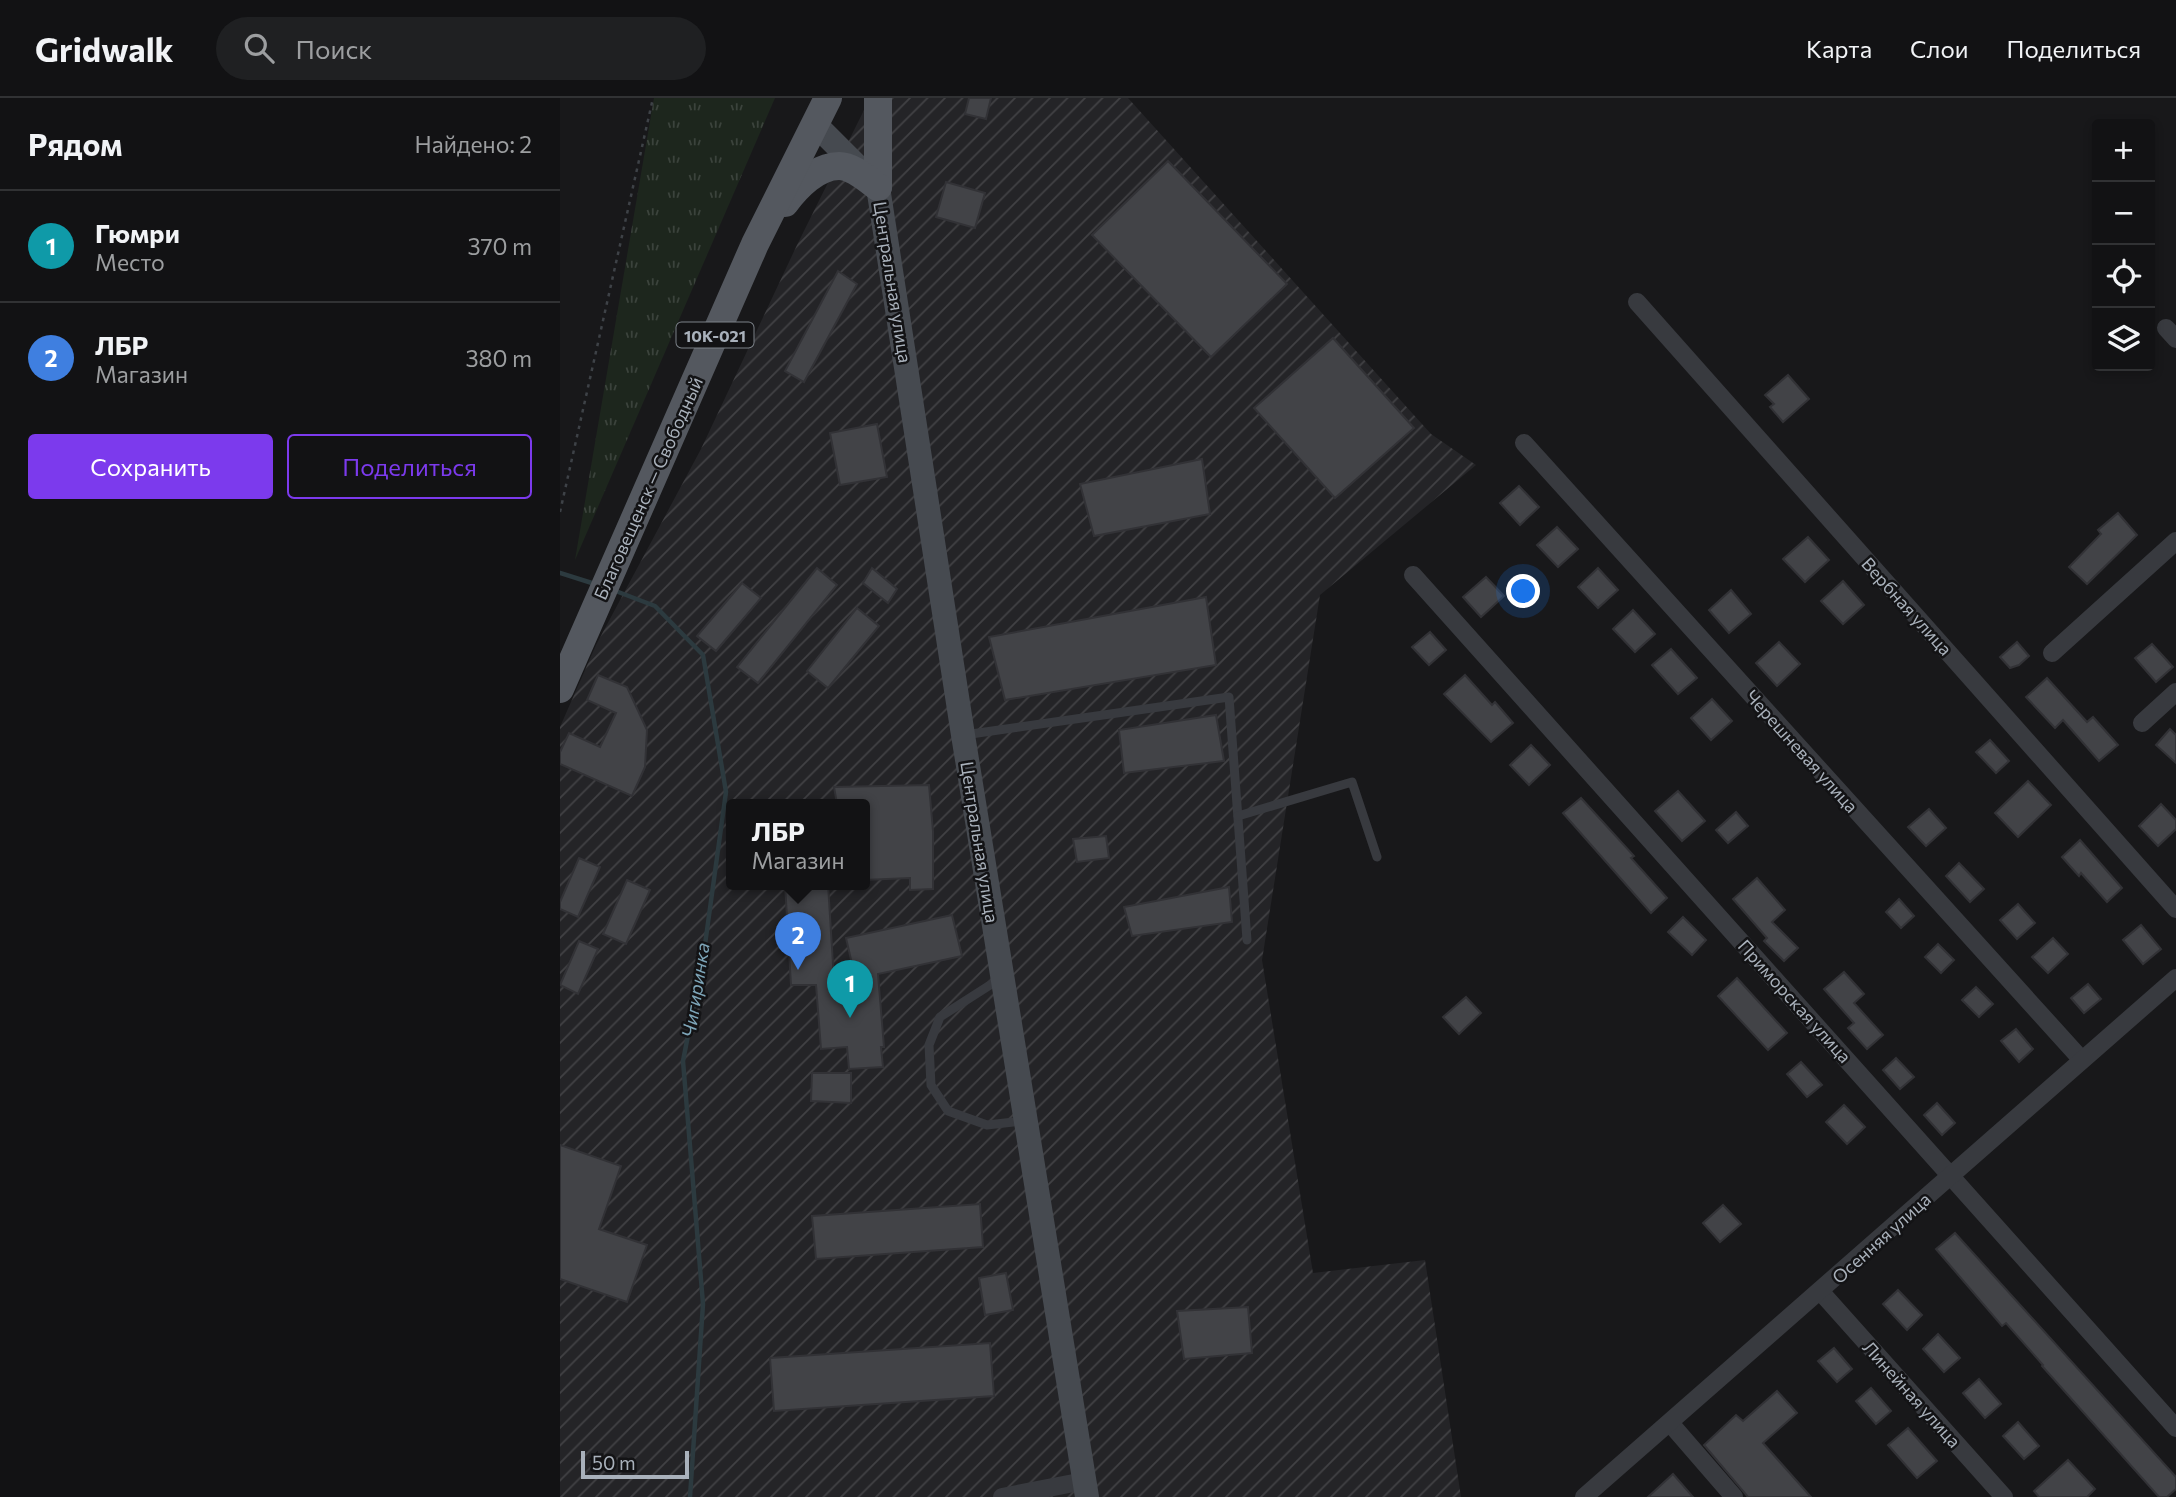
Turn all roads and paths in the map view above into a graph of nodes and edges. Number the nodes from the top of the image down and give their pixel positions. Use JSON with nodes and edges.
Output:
{"nodes":[{"id":1,"x":653,"y":98,"type":"edge"},
{"id":2,"x":828,"y":98,"type":"edge"},
{"id":3,"x":878,"y":98,"type":"edge"},
{"id":4,"x":815,"y":124,"type":"junction"},
{"id":5,"x":878,"y":187,"type":"junction"},
{"id":6,"x":755,"y":244,"type":"junction"},
{"id":7,"x":1637,"y":302,"type":"dead end"},
{"id":8,"x":1524,"y":443,"type":"dead end"},
{"id":9,"x":560,"y":512,"type":"edge"},
{"id":10,"x":2176,"y":541,"type":"edge"},
{"id":11,"x":1413,"y":575,"type":"dead end"},
{"id":12,"x":2052,"y":653,"type":"dead end"},
{"id":13,"x":560,"y":689,"type":"edge"},
{"id":14,"x":2176,"y":692,"type":"edge"},
{"id":15,"x":2142,"y":723,"type":"dead end"},
{"id":16,"x":962,"y":735,"type":"junction"},
{"id":17,"x":1238,"y":816,"type":"junction"},
{"id":18,"x":1377,"y":856,"type":"dead end"},
{"id":19,"x":2176,"y":909,"type":"edge"},
{"id":20,"x":1247,"y":940,"type":"dead end"},
{"id":21,"x":1002,"y":977,"type":"junction"},
{"id":22,"x":2176,"y":978,"type":"edge"},
{"id":23,"x":2081,"y":1059,"type":"junction"},
{"id":24,"x":1026,"y":1121,"type":"junction"},
{"id":25,"x":1951,"y":1175,"type":"junction"},
{"id":26,"x":1821,"y":1291,"type":"junction"},
{"id":27,"x":1670,"y":1423,"type":"junction"},
{"id":28,"x":2176,"y":1428,"type":"edge"},
{"id":29,"x":1085,"y":1489,"type":"edge"},
{"id":30,"x":1002,"y":1497,"type":"edge"},
{"id":31,"x":1584,"y":1497,"type":"edge"},
{"id":32,"x":1734,"y":1497,"type":"edge"},
{"id":33,"x":2004,"y":1497,"type":"edge"}],
"edges":[{"from":1,"to":9,"type":"path"},
{"from":2,"to":4,"type":"main road","name":"Благовещенск — Свободный","number":"10К-021"},
{"from":3,"to":5,"type":"main road"},
{"from":4,"to":5,"type":"street"},
{"from":4,"to":6,"type":"main road","name":"Благовещенск — Свободный","number":"10К-021"},
{"from":5,"to":6,"type":"main road"},
{"from":5,"to":16,"type":"street","name":"Центральная улица"},
{"from":6,"to":13,"type":"main road","name":"Благовещенск — Свободный","number":"10К-021"},
{"from":7,"to":19,"type":"street","name":"Вербная улица"},
{"from":8,"to":23,"type":"street","name":"Черешневая улица"},
{"from":10,"to":12,"type":"street"},
{"from":11,"to":25,"type":"street","name":"Приморская улица"},
{"from":14,"to":15,"type":"street"},
{"from":16,"to":17,"type":"lane"},
{"from":16,"to":21,"type":"street","name":"Центральная улица"},
{"from":17,"to":18,"type":"lane"},
{"from":17,"to":20,"type":"lane"},
{"from":21,"to":24,"type":"street","name":"Центральная улица"},
{"from":21,"to":24,"type":"lane"},
{"from":22,"to":23,"type":"street","name":"Осенняя улица"},
{"from":23,"to":25,"type":"street","name":"Осенняя улица"},
{"from":24,"to":29,"type":"street","name":"Центральная улица"},
{"from":25,"to":26,"type":"street","name":"Осенняя улица"},
{"from":25,"to":28,"type":"street","name":"Приморская улица"},
{"from":26,"to":27,"type":"street","name":"Осенняя улица"},
{"from":26,"to":33,"type":"street","name":"Линейная улица"},
{"from":27,"to":31,"type":"street","name":"Осенняя улица"},
{"from":27,"to":32,"type":"street"},
{"from":29,"to":30,"type":"street"}]}
